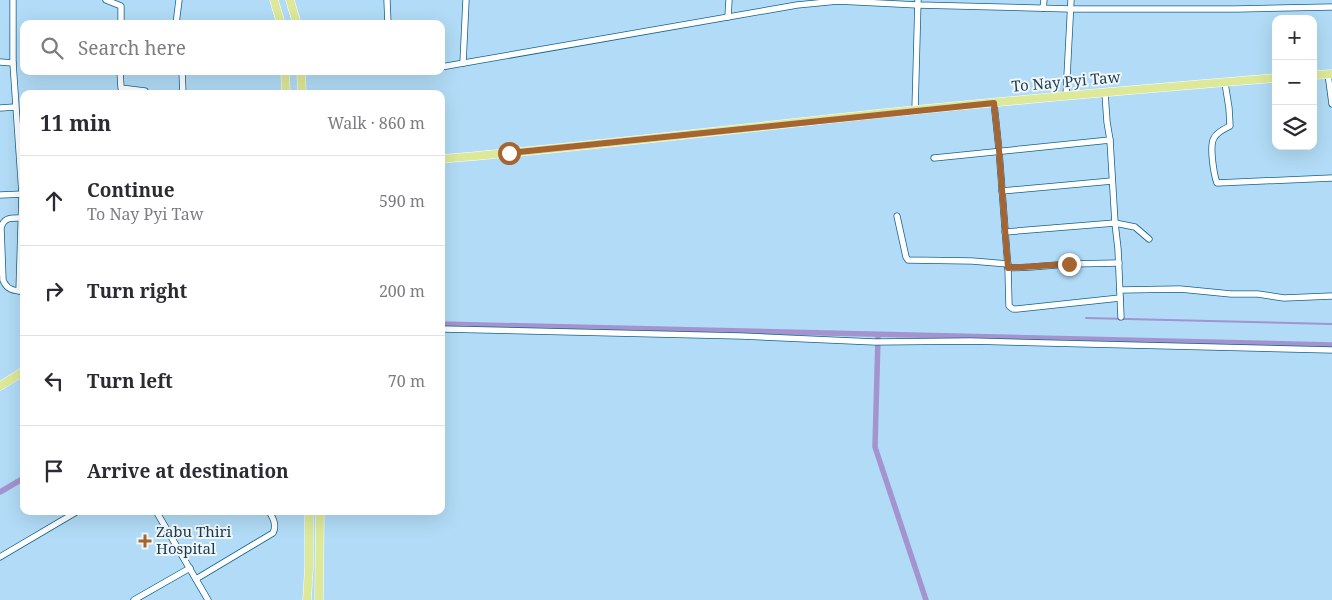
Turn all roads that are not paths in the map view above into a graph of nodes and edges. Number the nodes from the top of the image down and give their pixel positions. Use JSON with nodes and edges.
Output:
{"nodes":[{"id":1,"x":13,"y":0,"type":"edge"},
{"id":2,"x":106,"y":0,"type":"edge"},
{"id":3,"x":179,"y":0,"type":"edge"},
{"id":4,"x":274,"y":0,"type":"edge"},
{"id":5,"x":290,"y":0,"type":"edge"},
{"id":6,"x":387,"y":0,"type":"edge"},
{"id":7,"x":466,"y":0,"type":"edge"},
{"id":8,"x":729,"y":0,"type":"edge"},
{"id":9,"x":1044,"y":0,"type":"edge"},
{"id":10,"x":1071,"y":0,"type":"edge"},
{"id":11,"x":1324,"y":0,"type":"edge"},
{"id":12,"x":918,"y":3,"type":"edge"},
{"id":13,"x":944,"y":3,"type":"edge"},
{"id":14,"x":1332,"y":7,"type":"edge"},
{"id":15,"x":1043,"y":8,"type":"junction"},
{"id":16,"x":1324,"y":8,"type":"junction"},
{"id":17,"x":1071,"y":9,"type":"junction"},
{"id":18,"x":728,"y":17,"type":"junction"},
{"id":19,"x":121,"y":20,"type":"edge"},
{"id":20,"x":176,"y":20,"type":"edge"},
{"id":21,"x":280,"y":20,"type":"edge"},
{"id":22,"x":296,"y":20,"type":"edge"},
{"id":23,"x":388,"y":20,"type":"edge"},
{"id":24,"x":0,"y":62,"type":"edge"},
{"id":25,"x":13,"y":63,"type":"junction"},
{"id":26,"x":463,"y":63,"type":"junction"},
{"id":27,"x":445,"y":66,"type":"edge"},
{"id":28,"x":1330,"y":74,"type":"edge"},
{"id":29,"x":120,"y":75,"type":"edge"},
{"id":30,"x":182,"y":75,"type":"edge"},
{"id":31,"x":285,"y":75,"type":"edge"},
{"id":32,"x":301,"y":75,"type":"edge"},
{"id":33,"x":1317,"y":75,"type":"edge"},
{"id":34,"x":1272,"y":78,"type":"edge"},
{"id":35,"x":1224,"y":83,"type":"junction"},
{"id":36,"x":137,"y":90,"type":"edge"},
{"id":37,"x":183,"y":90,"type":"edge"},
{"id":38,"x":286,"y":90,"type":"edge"},
{"id":39,"x":302,"y":90,"type":"edge"},
{"id":40,"x":1105,"y":93,"type":"junction"},
{"id":41,"x":1066,"y":96,"type":"junction"},
{"id":42,"x":994,"y":103,"type":"junction"},
{"id":43,"x":1332,"y":104,"type":"edge"},
{"id":44,"x":15,"y":107,"type":"junction"},
{"id":45,"x":0,"y":108,"type":"edge"},
{"id":46,"x":915,"y":110,"type":"junction"},
{"id":47,"x":1110,"y":140,"type":"junction"},
{"id":48,"x":999,"y":150,"type":"junction"},
{"id":49,"x":934,"y":158,"type":"dead end"},
{"id":50,"x":445,"y":159,"type":"edge"},
{"id":51,"x":20,"y":161,"type":"edge"},
{"id":52,"x":1332,"y":178,"type":"edge"},
{"id":53,"x":1112,"y":180,"type":"junction"},
{"id":54,"x":1002,"y":192,"type":"junction"},
{"id":55,"x":20,"y":194,"type":"edge"},
{"id":56,"x":0,"y":195,"type":"edge"},
{"id":57,"x":897,"y":216,"type":"dead end"},
{"id":58,"x":20,"y":218,"type":"edge"},
{"id":59,"x":1115,"y":223,"type":"junction"},
{"id":60,"x":1005,"y":232,"type":"junction"},
{"id":61,"x":1149,"y":239,"type":"dead end"},
{"id":62,"x":1119,"y":263,"type":"junction"},
{"id":63,"x":1008,"y":266,"type":"junction"},
{"id":64,"x":1120,"y":290,"type":"junction"},
{"id":65,"x":20,"y":291,"type":"edge"},
{"id":66,"x":1332,"y":296,"type":"edge"},
{"id":67,"x":1120,"y":298,"type":"junction"},
{"id":68,"x":1121,"y":318,"type":"dead end"},
{"id":69,"x":445,"y":329,"type":"edge"},
{"id":70,"x":1332,"y":350,"type":"edge"},
{"id":71,"x":20,"y":374,"type":"edge"},
{"id":72,"x":0,"y":386,"type":"edge"},
{"id":73,"x":71,"y":515,"type":"edge"},
{"id":74,"x":158,"y":515,"type":"edge"},
{"id":75,"x":271,"y":515,"type":"edge"},
{"id":76,"x":309,"y":515,"type":"edge"},
{"id":77,"x":320,"y":515,"type":"edge"},
{"id":78,"x":0,"y":557,"type":"edge"},
{"id":79,"x":190,"y":568,"type":"junction"},
{"id":80,"x":196,"y":578,"type":"junction"},
{"id":81,"x":134,"y":600,"type":"edge"},
{"id":82,"x":208,"y":600,"type":"edge"},
{"id":83,"x":307,"y":600,"type":"edge"},
{"id":84,"x":319,"y":600,"type":"edge"}],
"edges":[{"from":1,"to":25,"type":"street"},
{"from":2,"to":19,"type":"street"},
{"from":3,"to":20,"type":"street"},
{"from":4,"to":21,"type":"main road"},
{"from":5,"to":22,"type":"main road"},
{"from":6,"to":23,"type":"street"},
{"from":7,"to":26,"type":"street"},
{"from":8,"to":18,"type":"street"},
{"from":9,"to":15,"type":"street"},
{"from":10,"to":17,"type":"street"},
{"from":11,"to":16,"type":"street"},
{"from":12,"to":13,"type":"street"},
{"from":12,"to":18,"type":"street"},
{"from":12,"to":46,"type":"street"},
{"from":13,"to":15,"type":"street"},
{"from":14,"to":16,"type":"street"},
{"from":15,"to":17,"type":"street"},
{"from":16,"to":17,"type":"street"},
{"from":17,"to":41,"type":"street"},
{"from":18,"to":26,"type":"street"},
{"from":24,"to":25,"type":"street"},
{"from":25,"to":44,"type":"street"},
{"from":26,"to":27,"type":"street"},
{"from":28,"to":33,"type":"main road"},
{"from":28,"to":43,"type":"street"},
{"from":29,"to":36,"type":"street"},
{"from":30,"to":37,"type":"street"},
{"from":31,"to":38,"type":"main road"},
{"from":32,"to":39,"type":"main road"},
{"from":34,"to":35,"type":"main road","name":"To Nay Pyi Taw"},
{"from":35,"to":40,"type":"main road","name":"To Nay Pyi Taw"},
{"from":35,"to":52,"type":"street"},
{"from":40,"to":41,"type":"main road","name":"To Nay Pyi Taw"},
{"from":40,"to":47,"type":"street"},
{"from":41,"to":42,"type":"main road","name":"To Nay Pyi Taw"},
{"from":42,"to":46,"type":"main road","name":"To Nay Pyi Taw"},
{"from":42,"to":48,"type":"street"},
{"from":44,"to":45,"type":"street"},
{"from":44,"to":51,"type":"street"},
{"from":46,"to":50,"type":"main road","name":"To Nay Pyi Taw"},
{"from":47,"to":48,"type":"street"},
{"from":47,"to":53,"type":"street"},
{"from":48,"to":49,"type":"street"},
{"from":48,"to":54,"type":"street"},
{"from":53,"to":54,"type":"street"},
{"from":53,"to":59,"type":"street"},
{"from":54,"to":60,"type":"street"},
{"from":55,"to":56,"type":"street"},
{"from":57,"to":63,"type":"street"},
{"from":58,"to":65,"type":"street"},
{"from":59,"to":60,"type":"street"},
{"from":59,"to":61,"type":"street"},
{"from":59,"to":62,"type":"street"},
{"from":60,"to":63,"type":"street"},
{"from":62,"to":63,"type":"street"},
{"from":62,"to":64,"type":"street"},
{"from":63,"to":67,"type":"street"},
{"from":64,"to":66,"type":"street"},
{"from":64,"to":67,"type":"street"},
{"from":67,"to":68,"type":"street"},
{"from":69,"to":70,"type":"street"},
{"from":71,"to":72,"type":"main road"},
{"from":73,"to":78,"type":"street"},
{"from":74,"to":79,"type":"street"},
{"from":75,"to":80,"type":"street"},
{"from":76,"to":83,"type":"main road"},
{"from":77,"to":84,"type":"main road"},
{"from":79,"to":80,"type":"street"},
{"from":79,"to":81,"type":"street"},
{"from":80,"to":82,"type":"street"}]}
